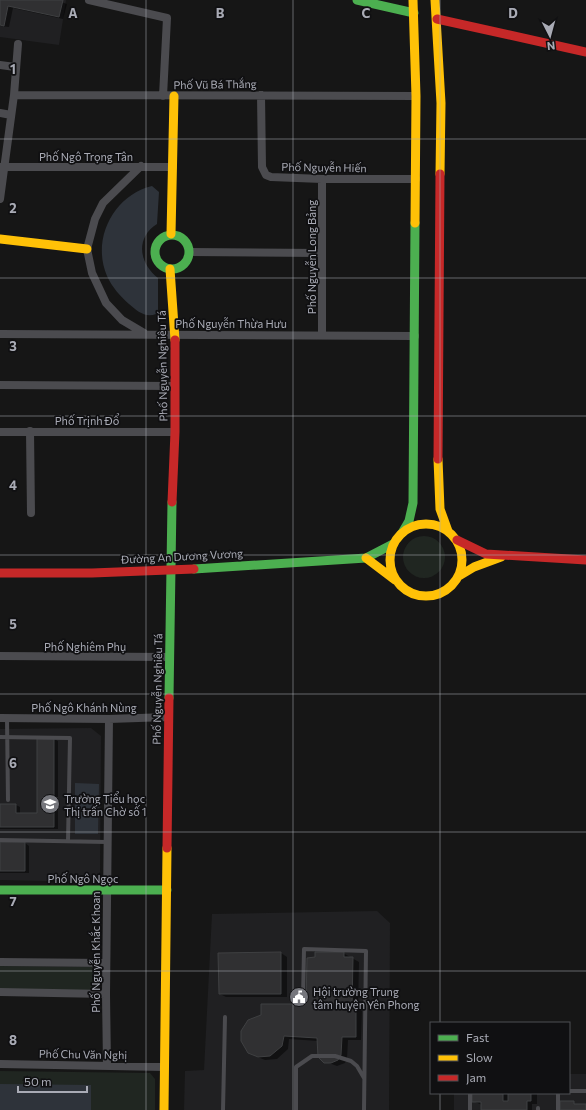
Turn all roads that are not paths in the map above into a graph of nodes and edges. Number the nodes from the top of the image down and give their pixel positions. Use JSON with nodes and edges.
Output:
{"nodes":[{"id":1,"x":88,"y":0,"type":"edge"},
{"id":2,"x":357,"y":0,"type":"edge"},
{"id":3,"x":412,"y":0,"type":"edge"},
{"id":4,"x":435,"y":0,"type":"edge"},
{"id":5,"x":414,"y":13,"type":"junction"},
{"id":6,"x":437,"y":19,"type":"junction"},
{"id":7,"x":18,"y":44,"type":"dead end"},
{"id":8,"x":586,"y":52,"type":"edge"},
{"id":9,"x":0,"y":65,"type":"edge"},
{"id":10,"x":16,"y":67,"type":"junction"},
{"id":11,"x":14,"y":95,"type":"junction"},
{"id":12,"x":262,"y":95,"type":"junction"},
{"id":13,"x":162,"y":96,"type":"junction"},
{"id":14,"x":174,"y":96,"type":"junction"},
{"id":15,"x":416,"y":96,"type":"junction"},
{"id":16,"x":0,"y":113,"type":"edge"},
{"id":17,"x":11,"y":115,"type":"junction"},
{"id":18,"x":141,"y":166,"type":"junction"},
{"id":19,"x":2,"y":167,"type":"edge"},
{"id":20,"x":173,"y":167,"type":"junction"},
{"id":21,"x":322,"y":179,"type":"junction"},
{"id":22,"x":416,"y":179,"type":"junction"},
{"id":23,"x":0,"y":199,"type":"edge"},
{"id":24,"x":171,"y":234,"type":"junction"},
{"id":25,"x":0,"y":238,"type":"edge"},
{"id":26,"x":87,"y":249,"type":"junction"},
{"id":27,"x":189,"y":252,"type":"junction"},
{"id":28,"x":321,"y":253,"type":"junction"},
{"id":29,"x":170,"y":269,"type":"junction"},
{"id":30,"x":0,"y":334,"type":"edge"},
{"id":31,"x":146,"y":334,"type":"junction"},
{"id":32,"x":175,"y":334,"type":"junction"},
{"id":33,"x":322,"y":335,"type":"junction"},
{"id":34,"x":415,"y":336,"type":"junction"},
{"id":35,"x":0,"y":385,"type":"edge"},
{"id":36,"x":175,"y":386,"type":"junction"},
{"id":37,"x":30,"y":431,"type":"junction"},
{"id":38,"x":0,"y":432,"type":"edge"},
{"id":39,"x":174,"y":432,"type":"junction"},
{"id":40,"x":31,"y":513,"type":"dead end"},
{"id":41,"x":448,"y":531,"type":"junction"},
{"id":42,"x":402,"y":532,"type":"junction"},
{"id":43,"x":457,"y":540,"type":"junction"},
{"id":44,"x":393,"y":544,"type":"junction"},
{"id":45,"x":504,"y":556,"type":"junction"},
{"id":46,"x":366,"y":558,"type":"junction"},
{"id":47,"x":586,"y":560,"type":"edge"},
{"id":48,"x":170,"y":569,"type":"junction"},
{"id":49,"x":0,"y":573,"type":"edge"},
{"id":50,"x":459,"y":576,"type":"junction"},
{"id":51,"x":395,"y":580,"type":"junction"},
{"id":52,"x":0,"y":656,"type":"edge"},
{"id":53,"x":169,"y":657,"type":"junction"},
{"id":54,"x":168,"y":717,"type":"junction"},
{"id":55,"x":3,"y":718,"type":"edge"},
{"id":56,"x":108,"y":719,"type":"junction"},
{"id":57,"x":0,"y":737,"type":"edge"},
{"id":58,"x":7,"y":737,"type":"junction"},
{"id":59,"x":8,"y":800,"type":"dead end"},
{"id":60,"x":0,"y":840,"type":"edge"},
{"id":61,"x":68,"y":841,"type":"junction"},
{"id":62,"x":107,"y":842,"type":"junction"},
{"id":63,"x":0,"y":890,"type":"edge"},
{"id":64,"x":106,"y":890,"type":"junction"},
{"id":65,"x":167,"y":890,"type":"junction"},
{"id":66,"x":0,"y":962,"type":"edge"},
{"id":67,"x":106,"y":963,"type":"junction"},
{"id":68,"x":0,"y":992,"type":"edge"},
{"id":69,"x":106,"y":994,"type":"junction"},
{"id":70,"x":303,"y":999,"type":"dead end"},
{"id":71,"x":225,"y":1017,"type":"dead end"},
{"id":72,"x":0,"y":1064,"type":"edge"},
{"id":73,"x":108,"y":1065,"type":"junction"},
{"id":74,"x":165,"y":1067,"type":"junction"},
{"id":75,"x":364,"y":1078,"type":"junction"},
{"id":76,"x":570,"y":1091,"type":"edge"},
{"id":77,"x":586,"y":1091,"type":"edge"},
{"id":78,"x":470,"y":1094,"type":"edge"},
{"id":79,"x":558,"y":1094,"type":"edge"},
{"id":80,"x":164,"y":1110,"type":"edge"},
{"id":81,"x":223,"y":1110,"type":"edge"},
{"id":82,"x":296,"y":1110,"type":"edge"},
{"id":83,"x":364,"y":1110,"type":"edge"},
{"id":84,"x":470,"y":1110,"type":"edge"},
{"id":85,"x":558,"y":1110,"type":"edge"}],
"edges":[{"from":1,"to":13,"type":"street"},
{"from":2,"to":5,"type":"main road"},
{"from":3,"to":5,"type":"main road"},
{"from":4,"to":6,"type":"main road"},
{"from":5,"to":15,"type":"main road"},
{"from":6,"to":8,"type":"main road"},
{"from":6,"to":41,"type":"main road"},
{"from":7,"to":10,"type":"street"},
{"from":9,"to":10,"type":"street"},
{"from":10,"to":11,"type":"street"},
{"from":11,"to":13,"type":"street","name":"Phố Vũ Bá Thắng"},
{"from":11,"to":17,"type":"street"},
{"from":12,"to":14,"type":"street","name":"Phố Vũ Bá Thắng"},
{"from":12,"to":15,"type":"street","name":"Phố Vũ Bá Thắng"},
{"from":12,"to":21,"type":"street","name":"Phố Nguyễn Hiến"},
{"from":13,"to":14,"type":"street","name":"Phố Vũ Bá Thắng"},
{"from":14,"to":20,"type":"main road"},
{"from":15,"to":22,"type":"main road"},
{"from":16,"to":17,"type":"street"},
{"from":17,"to":19,"type":"street"},
{"from":18,"to":19,"type":"street","name":"Phố Ngô Trọng Tân"},
{"from":18,"to":20,"type":"street","name":"Phố Ngô Trọng Tân"},
{"from":18,"to":26,"type":"street"},
{"from":19,"to":23,"type":"street"},
{"from":20,"to":24,"type":"main road"},
{"from":21,"to":22,"type":"street","name":"Phố Nguyễn Hiến"},
{"from":21,"to":28,"type":"street","name":"Phố Nguyễn Long Bảng"},
{"from":22,"to":34,"type":"main road"},
{"from":24,"to":27,"type":"main road"},
{"from":24,"to":29,"type":"main road"},
{"from":25,"to":26,"type":"main road"},
{"from":26,"to":31,"type":"street"},
{"from":27,"to":28,"type":"street"},
{"from":27,"to":29,"type":"main road"},
{"from":28,"to":33,"type":"street","name":"Phố Nguyễn Long Bảng"},
{"from":29,"to":32,"type":"main road","name":"Phố Nguyễn Nghiêu Tá"},
{"from":30,"to":31,"type":"street","name":"Phố Nguyễn Thừa Hưu"},
{"from":31,"to":32,"type":"street","name":"Phố Nguyễn Thừa Hưu"},
{"from":32,"to":33,"type":"street","name":"Phố Nguyễn Thừa Hưu"},
{"from":32,"to":36,"type":"main road","name":"Phố Nguyễn Nghiêu Tá"},
{"from":33,"to":34,"type":"street","name":"Phố Nguyễn Thừa Hưu"},
{"from":34,"to":42,"type":"main road"},
{"from":35,"to":36,"type":"street"},
{"from":36,"to":39,"type":"main road","name":"Phố Nguyễn Nghiêu Tá"},
{"from":37,"to":38,"type":"street","name":"Phố Trịnh Đổ"},
{"from":37,"to":39,"type":"street","name":"Phố Trịnh Đổ"},
{"from":37,"to":40,"type":"street"},
{"from":39,"to":48,"type":"main road","name":"Phố Nguyễn Nghiêu Tá"},
{"from":41,"to":42,"type":"main road"},
{"from":41,"to":43,"type":"main road"},
{"from":42,"to":44,"type":"main road"},
{"from":43,"to":45,"type":"main road"},
{"from":43,"to":50,"type":"main road"},
{"from":44,"to":46,"type":"main road","name":"Đường An Dương Vương"},
{"from":44,"to":51,"type":"main road"},
{"from":45,"to":47,"type":"main road"},
{"from":45,"to":50,"type":"main road"},
{"from":46,"to":48,"type":"main road","name":"Đường An Dương Vương"},
{"from":46,"to":51,"type":"main road"},
{"from":48,"to":49,"type":"main road","name":"Đường An Dương Vương"},
{"from":48,"to":53,"type":"main road","name":"Phố Nguyễn Nghiêu Tá"},
{"from":50,"to":51,"type":"main road"},
{"from":52,"to":53,"type":"street","name":"Phố Nghiêm Phụ"},
{"from":53,"to":54,"type":"main road","name":"Phố Nguyễn Nghiêu Tá"},
{"from":54,"to":56,"type":"street","name":"Phố Ngô Khánh Nùng"},
{"from":54,"to":65,"type":"main road","name":"Phố Nguyễn Nghiêu Tá"},
{"from":55,"to":56,"type":"street","name":"Phố Ngô Khánh Nùng"},
{"from":55,"to":58,"type":"lane"},
{"from":56,"to":62,"type":"street","name":"Phố Nguyễn Khắc Khoan"},
{"from":57,"to":58,"type":"lane"},
{"from":58,"to":59,"type":"lane"},
{"from":58,"to":61,"type":"lane"},
{"from":60,"to":61,"type":"lane"},
{"from":61,"to":62,"type":"lane"},
{"from":62,"to":64,"type":"street","name":"Phố Nguyễn Khắc Khoan"},
{"from":63,"to":64,"type":"main road","name":"Phố Ngô Ngọc"},
{"from":64,"to":65,"type":"main road","name":"Phố Ngô Ngọc"},
{"from":64,"to":67,"type":"street","name":"Phố Nguyễn Khắc Khoan"},
{"from":65,"to":74,"type":"main road","name":"Phố Nguyễn Nghiêu Tá"},
{"from":66,"to":67,"type":"street"},
{"from":67,"to":69,"type":"street","name":"Phố Nguyễn Khắc Khoan"},
{"from":68,"to":69,"type":"street"},
{"from":69,"to":73,"type":"street","name":"Phố Nguyễn Khắc Khoan"},
{"from":70,"to":75,"type":"lane"},
{"from":71,"to":81,"type":"lane"},
{"from":72,"to":73,"type":"street","name":"Phố Chu Văn Nghị"},
{"from":73,"to":74,"type":"street","name":"Phố Chu Văn Nghị"},
{"from":74,"to":80,"type":"main road","name":"Phố Nguyễn Nghiêu Tá"},
{"from":75,"to":82,"type":"lane"},
{"from":75,"to":83,"type":"lane"},
{"from":76,"to":77,"type":"lane"},
{"from":78,"to":84,"type":"lane"},
{"from":79,"to":85,"type":"lane"}]}
